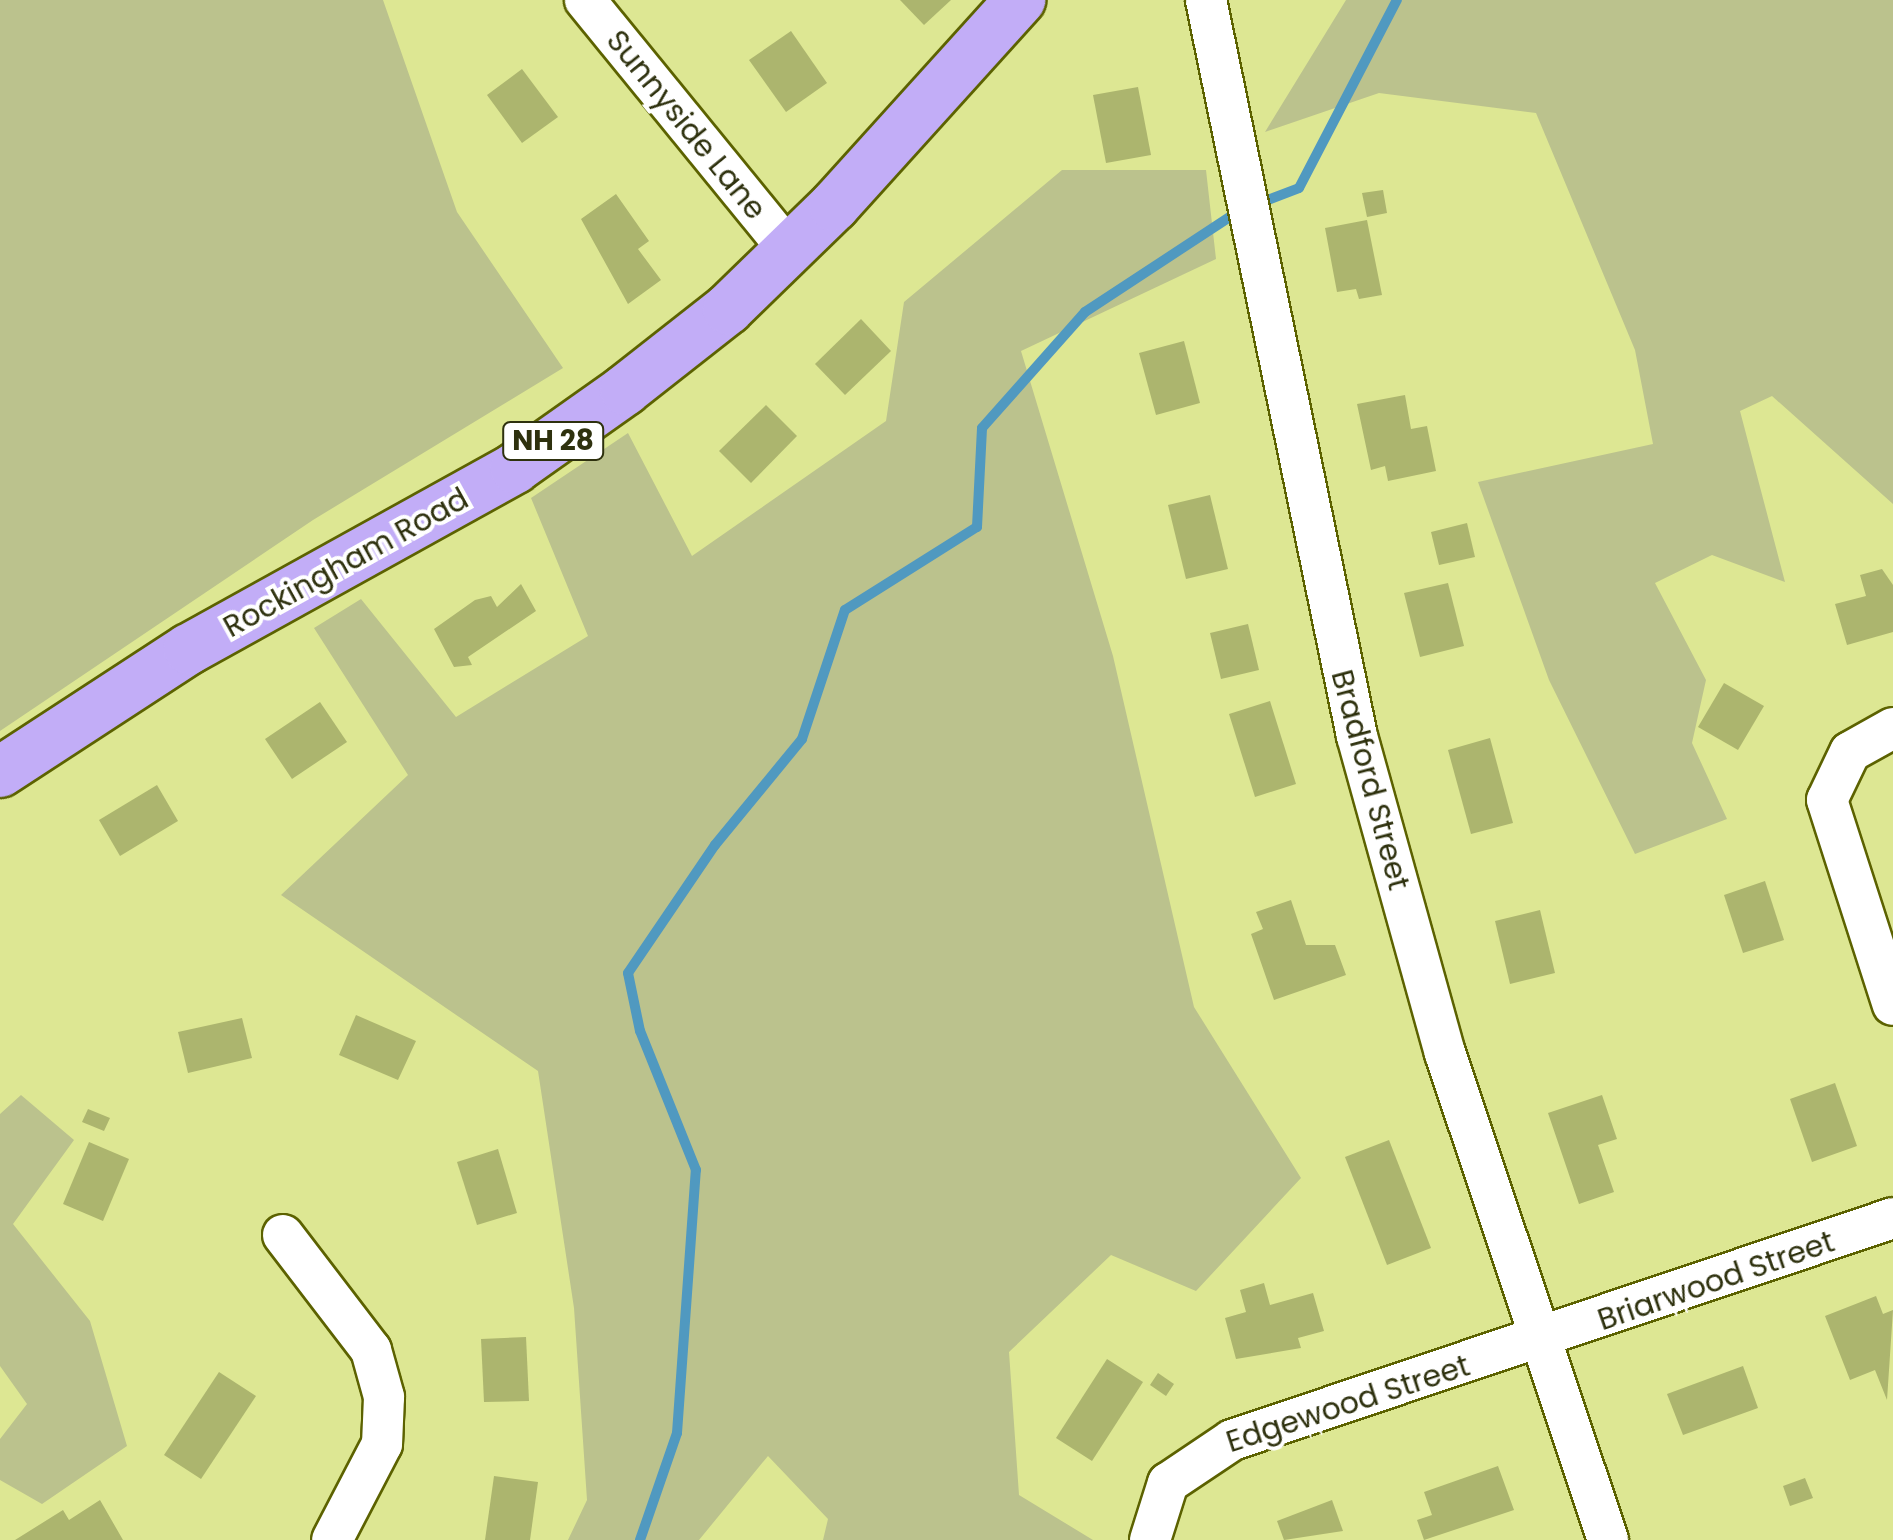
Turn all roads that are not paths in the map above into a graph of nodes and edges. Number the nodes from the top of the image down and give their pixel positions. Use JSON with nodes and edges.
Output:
{"nodes":[{"id":1,"x":585,"y":0,"type":"edge"},
{"id":2,"x":1020,"y":0,"type":"edge"},
{"id":3,"x":1206,"y":0,"type":"edge"},
{"id":4,"x":788,"y":250,"type":"junction"},
{"id":5,"x":1893,"y":728,"type":"edge"},
{"id":6,"x":0,"y":772,"type":"edge"},
{"id":7,"x":1893,"y":1004,"type":"edge"},
{"id":8,"x":1893,"y":1218,"type":"edge"},
{"id":9,"x":283,"y":1235,"type":"dead end"},
{"id":10,"x":1540,"y":1343,"type":"junction"},
{"id":11,"x":335,"y":1539,"type":"edge"},
{"id":12,"x":1150,"y":1540,"type":"edge"},
{"id":13,"x":1608,"y":1540,"type":"edge"}],
"edges":[{"from":1,"to":4,"type":"street","name":"Sunnyside Lane"},
{"from":2,"to":4,"type":"main road","name":"Rockingham Road","number":"NH 28"},
{"from":3,"to":10,"type":"street","name":"Bradford Street"},
{"from":4,"to":6,"type":"main road","name":"Rockingham Road","number":"NH 28"},
{"from":5,"to":7,"type":"street"},
{"from":8,"to":10,"type":"street","name":"Briarwood Street"},
{"from":9,"to":11,"type":"street"},
{"from":10,"to":12,"type":"street","name":"Edgewood Street"},
{"from":10,"to":13,"type":"street","name":"Bradford Street"}]}
